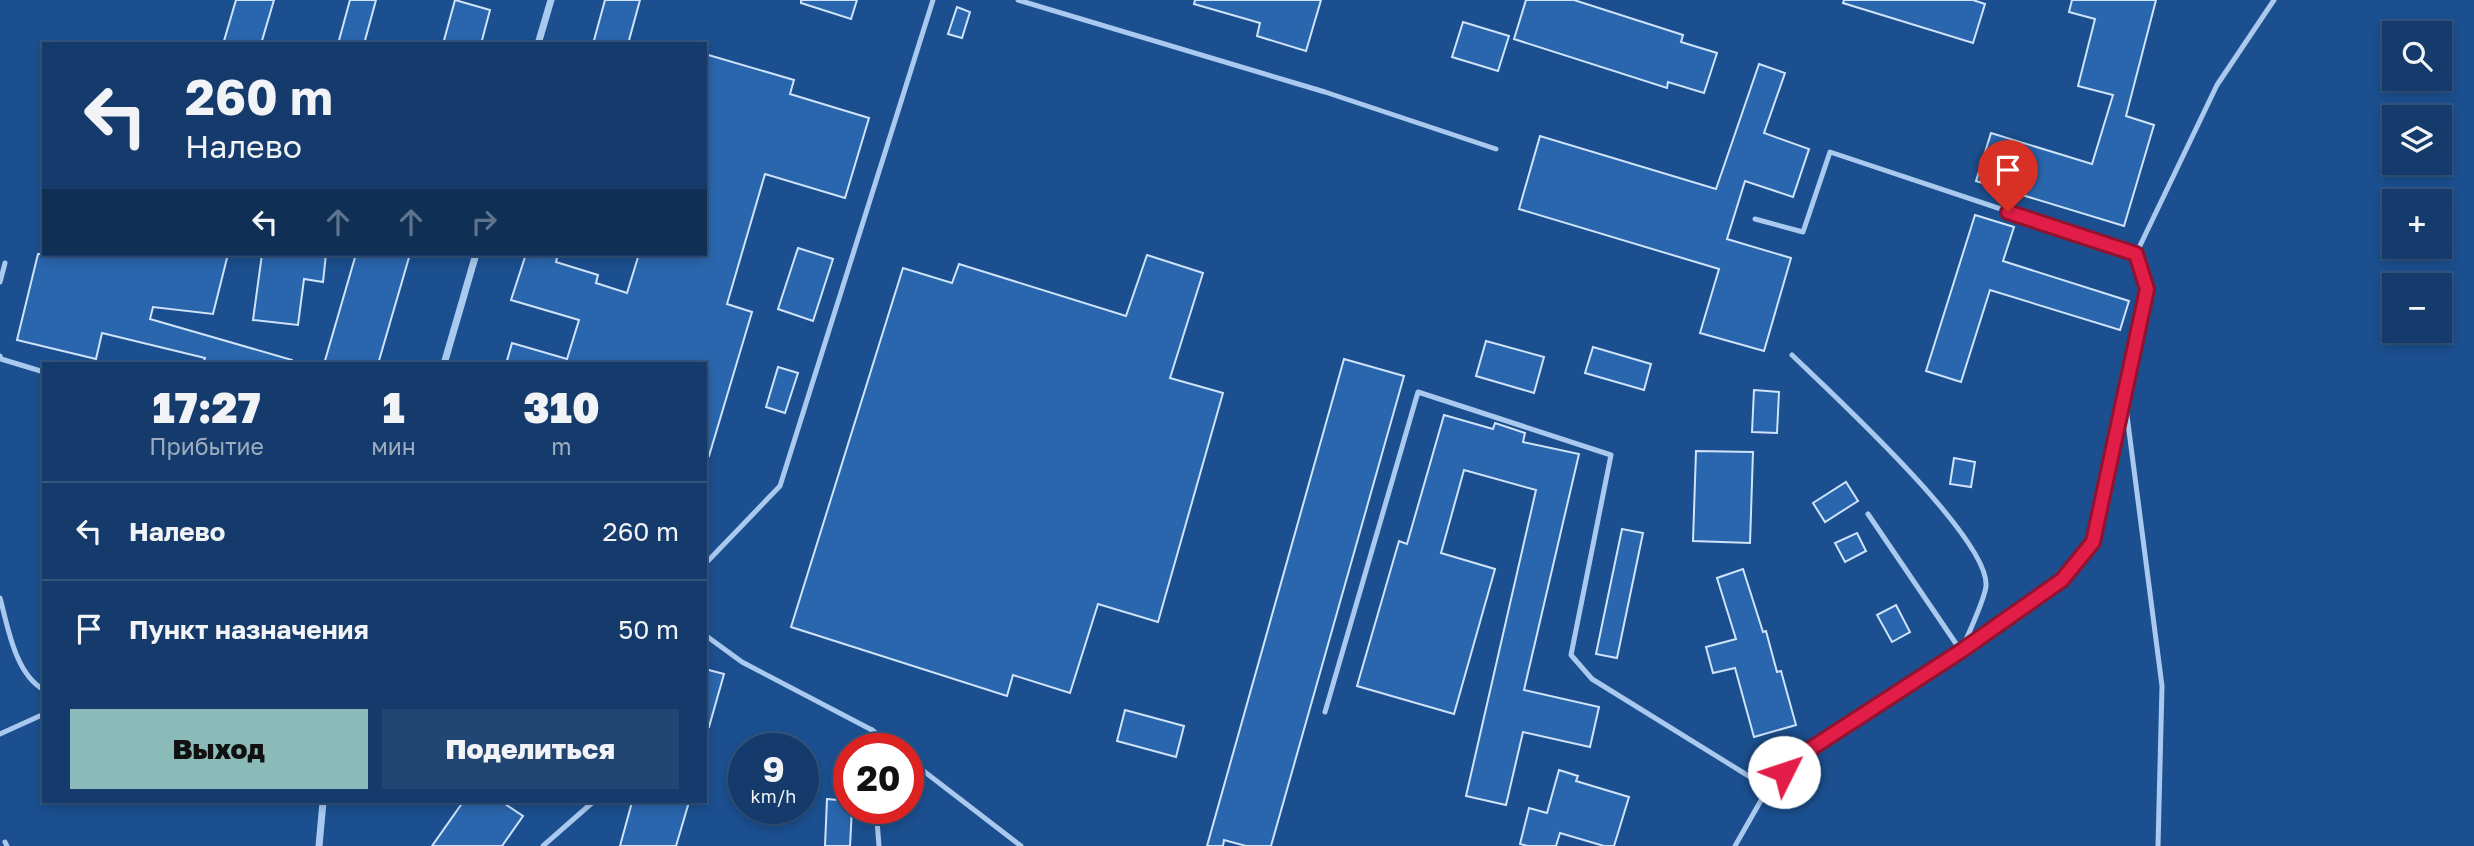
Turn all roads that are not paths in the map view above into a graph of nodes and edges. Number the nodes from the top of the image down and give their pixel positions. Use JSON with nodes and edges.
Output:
{"nodes":[{"id":1,"x":551,"y":0,"type":"edge"},
{"id":2,"x":933,"y":0,"type":"edge"},
{"id":3,"x":1018,"y":0,"type":"edge"},
{"id":4,"x":2274,"y":0,"type":"edge"},
{"id":5,"x":539,"y":42,"type":"edge"},
{"id":6,"x":1496,"y":149,"type":"dead end"},
{"id":7,"x":1755,"y":219,"type":"dead end"},
{"id":8,"x":2136,"y":254,"type":"junction"},
{"id":9,"x":475,"y":256,"type":"edge"},
{"id":10,"x":5,"y":263,"type":"dead end"},
{"id":11,"x":0,"y":282,"type":"edge"},
{"id":12,"x":1792,"y":355,"type":"dead end"},
{"id":13,"x":0,"y":356,"type":"edge"},
{"id":14,"x":445,"y":362,"type":"edge"},
{"id":15,"x":42,"y":371,"type":"edge"},
{"id":16,"x":2124,"y":394,"type":"junction"},
{"id":17,"x":1868,"y":514,"type":"dead end"},
{"id":18,"x":707,"y":562,"type":"edge"},
{"id":19,"x":0,"y":598,"type":"edge"},
{"id":20,"x":707,"y":636,"type":"edge"},
{"id":21,"x":1961,"y":651,"type":"junction"},
{"id":22,"x":42,"y":689,"type":"edge"},
{"id":23,"x":1325,"y":712,"type":"dead end"},
{"id":24,"x":42,"y":715,"type":"edge"},
{"id":25,"x":872,"y":730,"type":"junction"},
{"id":26,"x":872,"y":733,"type":"edge"},
{"id":27,"x":876,"y":733,"type":"edge"},
{"id":28,"x":0,"y":734,"type":"edge"},
{"id":29,"x":924,"y":771,"type":"edge"},
{"id":30,"x":1768,"y":788,"type":"junction"},
{"id":31,"x":323,"y":803,"type":"edge"},
{"id":32,"x":592,"y":803,"type":"edge"},
{"id":33,"x":877,"y":824,"type":"edge"},
{"id":34,"x":319,"y":846,"type":"edge"},
{"id":35,"x":543,"y":846,"type":"edge"},
{"id":36,"x":878,"y":846,"type":"edge"},
{"id":37,"x":1021,"y":846,"type":"edge"},
{"id":38,"x":1735,"y":846,"type":"edge"},
{"id":39,"x":2158,"y":846,"type":"edge"}],
"edges":[{"from":1,"to":5,"type":"street"},
{"from":2,"to":18,"type":"lane"},
{"from":3,"to":6,"type":"lane"},
{"from":4,"to":8,"type":"lane"},
{"from":7,"to":8,"type":"lane"},
{"from":8,"to":16,"type":"lane"},
{"from":9,"to":14,"type":"street"},
{"from":10,"to":11,"type":"lane"},
{"from":12,"to":21,"type":"lane"},
{"from":13,"to":15,"type":"lane"},
{"from":16,"to":21,"type":"lane"},
{"from":16,"to":39,"type":"lane"},
{"from":17,"to":21,"type":"lane"},
{"from":19,"to":22,"type":"lane"},
{"from":20,"to":25,"type":"lane"},
{"from":21,"to":30,"type":"lane"},
{"from":23,"to":30,"type":"lane"},
{"from":24,"to":28,"type":"lane"},
{"from":25,"to":26,"type":"lane"},
{"from":25,"to":27,"type":"lane"},
{"from":29,"to":37,"type":"lane"},
{"from":30,"to":38,"type":"lane"},
{"from":31,"to":34,"type":"street"},
{"from":32,"to":35,"type":"lane"},
{"from":33,"to":36,"type":"lane"}]}
